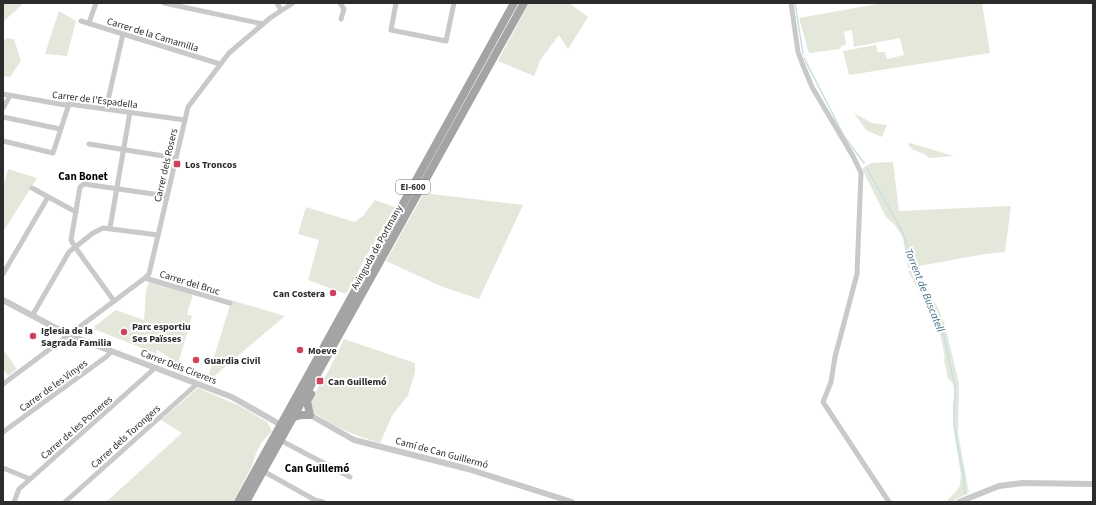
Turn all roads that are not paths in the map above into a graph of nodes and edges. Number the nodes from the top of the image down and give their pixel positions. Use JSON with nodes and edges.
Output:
{"nodes":[{"id":1,"x":96,"y":3,"type":"edge"},
{"id":2,"x":164,"y":3,"type":"edge"},
{"id":3,"x":277,"y":3,"type":"edge"},
{"id":4,"x":293,"y":3,"type":"edge"},
{"id":5,"x":340,"y":3,"type":"edge"},
{"id":6,"x":396,"y":3,"type":"edge"},
{"id":7,"x":454,"y":3,"type":"edge"},
{"id":8,"x":514,"y":3,"type":"edge"},
{"id":9,"x":524,"y":3,"type":"edge"},
{"id":10,"x":791,"y":3,"type":"edge"},
{"id":11,"x":281,"y":10,"type":"junction"},
{"id":12,"x":81,"y":20,"type":"dead end"},
{"id":13,"x":341,"y":20,"type":"dead end"},
{"id":14,"x":88,"y":23,"type":"junction"},
{"id":15,"x":263,"y":24,"type":"junction"},
{"id":16,"x":123,"y":34,"type":"junction"},
{"id":17,"x":220,"y":64,"type":"junction"},
{"id":18,"x":3,"y":94,"type":"edge"},
{"id":19,"x":10,"y":96,"type":"junction"},
{"id":20,"x":68,"y":104,"type":"junction"},
{"id":21,"x":3,"y":108,"type":"edge"},
{"id":22,"x":106,"y":109,"type":"junction"},
{"id":23,"x":130,"y":112,"type":"junction"},
{"id":24,"x":3,"y":117,"type":"edge"},
{"id":25,"x":185,"y":120,"type":"junction"},
{"id":26,"x":60,"y":128,"type":"junction"},
{"id":27,"x":3,"y":141,"type":"edge"},
{"id":28,"x":89,"y":144,"type":"dead end"},
{"id":29,"x":124,"y":150,"type":"junction"},
{"id":30,"x":176,"y":158,"type":"junction"},
{"id":31,"x":32,"y":188,"type":"dead end"},
{"id":32,"x":117,"y":189,"type":"junction"},
{"id":33,"x":167,"y":196,"type":"junction"},
{"id":34,"x":48,"y":197,"type":"junction"},
{"id":35,"x":76,"y":212,"type":"junction"},
{"id":36,"x":110,"y":228,"type":"junction"},
{"id":37,"x":158,"y":235,"type":"junction"},
{"id":38,"x":75,"y":248,"type":"junction"},
{"id":39,"x":3,"y":274,"type":"edge"},
{"id":40,"x":145,"y":278,"type":"junction"},
{"id":41,"x":3,"y":300,"type":"edge"},
{"id":42,"x":114,"y":301,"type":"junction"},
{"id":43,"x":230,"y":303,"type":"dead end"},
{"id":44,"x":32,"y":316,"type":"junction"},
{"id":45,"x":339,"y":334,"type":"junction"},
{"id":46,"x":69,"y":335,"type":"junction"},
{"id":47,"x":112,"y":351,"type":"junction"},
{"id":48,"x":155,"y":368,"type":"junction"},
{"id":49,"x":3,"y":384,"type":"edge"},
{"id":50,"x":197,"y":384,"type":"junction"},
{"id":51,"x":310,"y":415,"type":"junction"},
{"id":52,"x":293,"y":417,"type":"junction"},
{"id":53,"x":281,"y":425,"type":"junction"},
{"id":54,"x":3,"y":432,"type":"edge"},
{"id":55,"x":280,"y":440,"type":"junction"},
{"id":56,"x":3,"y":468,"type":"edge"},
{"id":57,"x":263,"y":471,"type":"junction"},
{"id":58,"x":350,"y":477,"type":"dead end"},
{"id":59,"x":30,"y":479,"type":"junction"},
{"id":60,"x":1093,"y":484,"type":"edge"},
{"id":61,"x":14,"y":502,"type":"edge"},
{"id":62,"x":65,"y":502,"type":"edge"},
{"id":63,"x":238,"y":502,"type":"edge"},
{"id":64,"x":246,"y":502,"type":"edge"},
{"id":65,"x":323,"y":502,"type":"edge"},
{"id":66,"x":572,"y":502,"type":"edge"},
{"id":67,"x":889,"y":502,"type":"edge"},
{"id":68,"x":959,"y":502,"type":"edge"}],
"edges":[{"from":1,"to":14,"type":"street"},
{"from":2,"to":15,"type":"street"},
{"from":3,"to":11,"type":"street"},
{"from":4,"to":11,"type":"street","name":"Carrer dels Rosers"},
{"from":5,"to":13,"type":"street"},
{"from":6,"to":7,"type":"street"},
{"from":8,"to":53,"type":"main road","name":"Avinguda de Portmany","number":"EI-600"},
{"from":9,"to":45,"type":"main road","name":"Avinguda de Portmany","number":"EI-600"},
{"from":10,"to":67,"type":"street"},
{"from":11,"to":15,"type":"street","name":"Carrer dels Rosers"},
{"from":12,"to":14,"type":"street","name":"Carrer de la Camamilla"},
{"from":14,"to":16,"type":"street","name":"Carrer de la Camamilla"},
{"from":15,"to":17,"type":"street","name":"Carrer dels Rosers"},
{"from":16,"to":17,"type":"street","name":"Carrer de la Camamilla"},
{"from":16,"to":22,"type":"street"},
{"from":17,"to":25,"type":"street","name":"Carrer dels Rosers"},
{"from":18,"to":19,"type":"street","name":"Carrer de l'Espadella"},
{"from":19,"to":20,"type":"street","name":"Carrer de l'Espadella"},
{"from":19,"to":21,"type":"street"},
{"from":20,"to":22,"type":"street","name":"Carrer de l'Espadella"},
{"from":20,"to":26,"type":"street"},
{"from":22,"to":23,"type":"street","name":"Carrer de l'Espadella"},
{"from":23,"to":25,"type":"street","name":"Carrer de l'Espadella"},
{"from":23,"to":29,"type":"street"},
{"from":24,"to":26,"type":"street"},
{"from":25,"to":30,"type":"street","name":"Carrer dels Rosers"},
{"from":26,"to":27,"type":"street"},
{"from":28,"to":29,"type":"street"},
{"from":29,"to":30,"type":"street"},
{"from":29,"to":32,"type":"street"},
{"from":30,"to":33,"type":"street","name":"Carrer dels Rosers"},
{"from":31,"to":34,"type":"street"},
{"from":32,"to":33,"type":"street"},
{"from":32,"to":35,"type":"street"},
{"from":32,"to":36,"type":"street"},
{"from":33,"to":37,"type":"street","name":"Carrer dels Rosers"},
{"from":34,"to":35,"type":"street"},
{"from":34,"to":39,"type":"street"},
{"from":35,"to":38,"type":"street"},
{"from":36,"to":37,"type":"street"},
{"from":36,"to":38,"type":"street"},
{"from":37,"to":40,"type":"street","name":"Carrer dels Rosers"},
{"from":38,"to":42,"type":"street"},
{"from":38,"to":44,"type":"street"},
{"from":40,"to":42,"type":"street"},
{"from":40,"to":43,"type":"street","name":"Carrer del Bruc"},
{"from":41,"to":44,"type":"street","name":"Carrer Dels Cirerers"},
{"from":42,"to":46,"type":"street"},
{"from":44,"to":46,"type":"street","name":"Carrer Dels Cirerers"},
{"from":45,"to":51,"type":"main road"},
{"from":45,"to":52,"type":"main road","name":"Avinguda de Portmany","number":"EI-600"},
{"from":46,"to":47,"type":"street","name":"Carrer Dels Cirerers"},
{"from":46,"to":49,"type":"street"},
{"from":47,"to":48,"type":"street","name":"Carrer Dels Cirerers"},
{"from":47,"to":54,"type":"street","name":"Carrer de les Vinyes"},
{"from":48,"to":50,"type":"street","name":"Carrer Dels Cirerers"},
{"from":48,"to":59,"type":"street","name":"Carrer de les Pomeres"},
{"from":50,"to":53,"type":"street","name":"Carrer Dels Cirerers"},
{"from":50,"to":62,"type":"street","name":"Carrer dels Torongers"},
{"from":51,"to":52,"type":"main road"},
{"from":51,"to":66,"type":"street","name":"Camí de Can Guillermó"},
{"from":52,"to":55,"type":"main road","name":"Avinguda de Portmany","number":"EI-600"},
{"from":53,"to":63,"type":"main road","name":"Avinguda de Portmany","number":"EI-600"},
{"from":55,"to":57,"type":"main road","name":"Avinguda de Portmany","number":"EI-600"},
{"from":55,"to":58,"type":"street"},
{"from":56,"to":59,"type":"street"},
{"from":57,"to":64,"type":"main road","name":"Avinguda de Portmany","number":"EI-600"},
{"from":57,"to":65,"type":"street"},
{"from":59,"to":61,"type":"street","name":"Carrer de les Pomeres"},
{"from":60,"to":68,"type":"street"}]}
